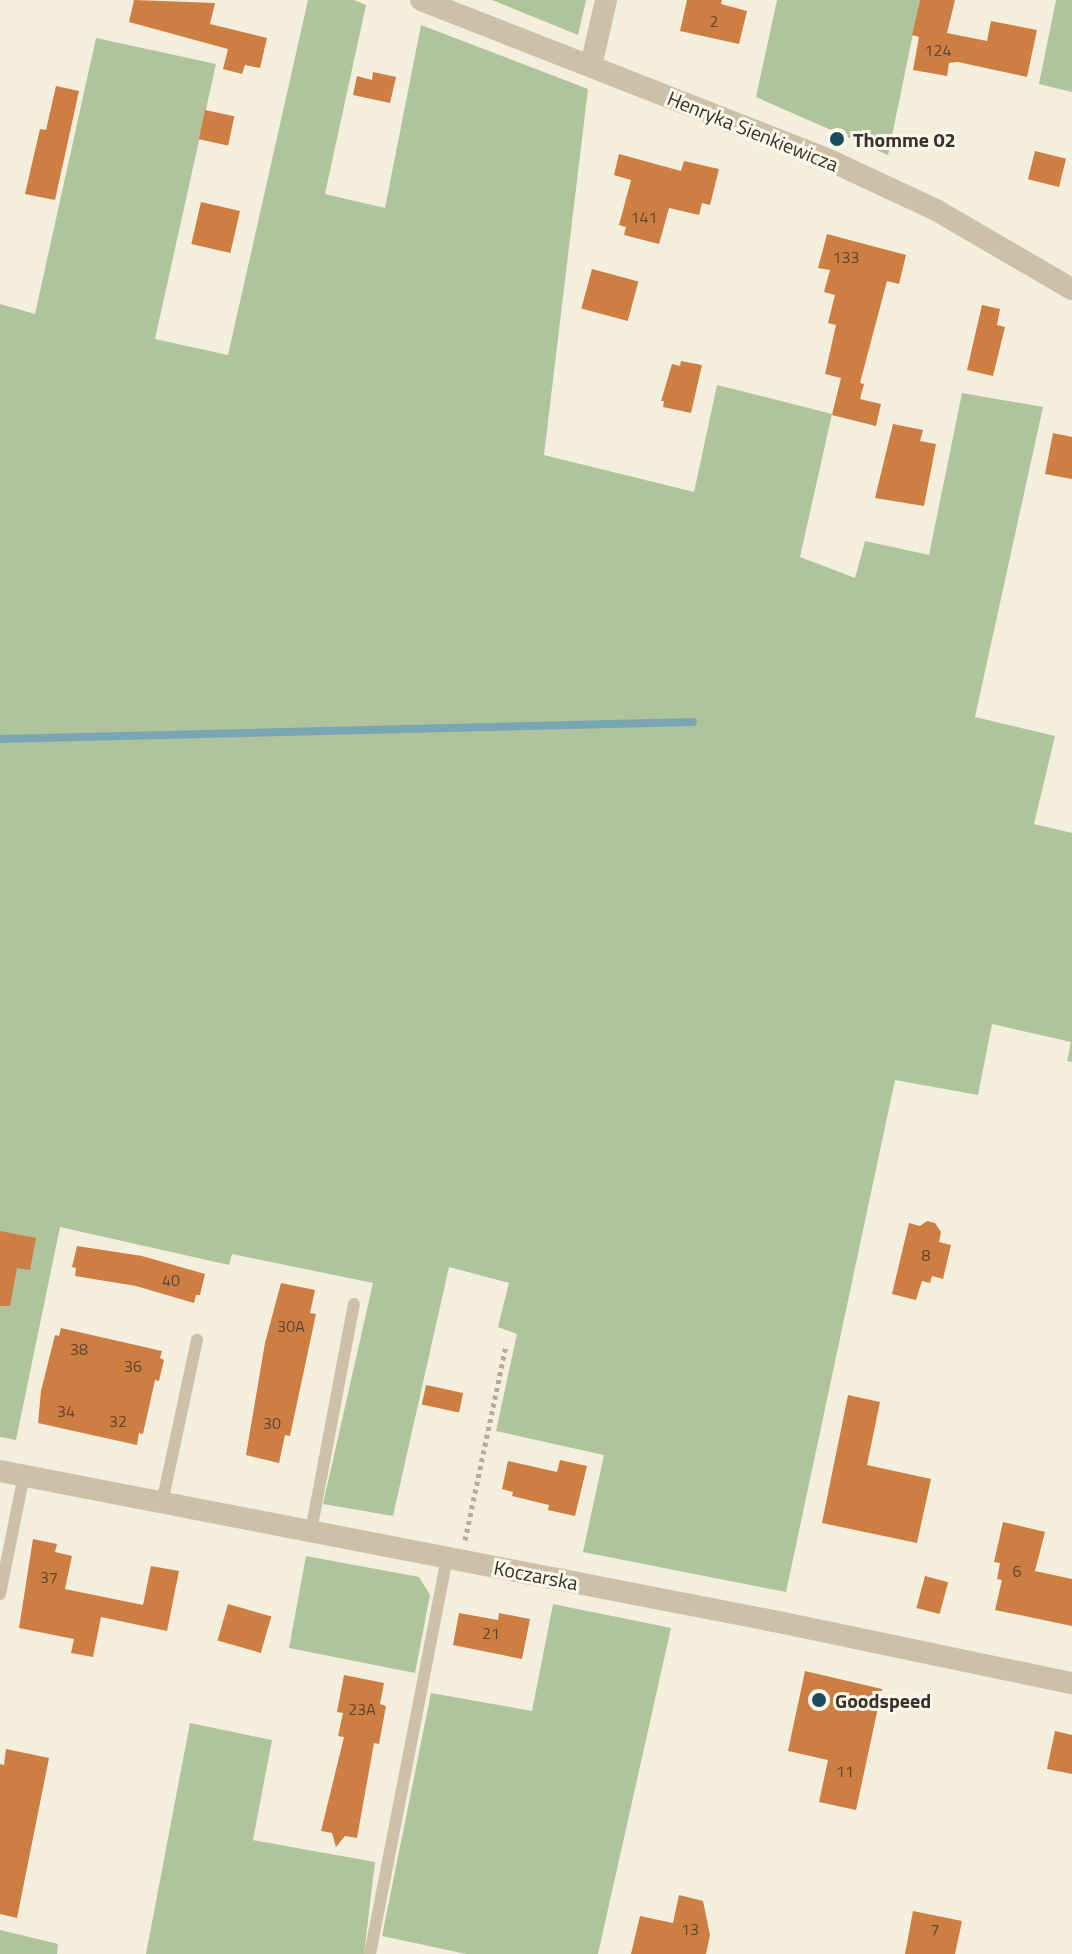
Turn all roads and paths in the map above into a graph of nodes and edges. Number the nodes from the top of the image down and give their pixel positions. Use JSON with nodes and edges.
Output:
{"nodes":[{"id":1,"x":421,"y":0,"type":"edge"},
{"id":2,"x":606,"y":0,"type":"edge"},
{"id":3,"x":591,"y":66,"type":"junction"},
{"id":4,"x":1072,"y":289,"type":"edge"},
{"id":5,"x":354,"y":1304,"type":"dead end"},
{"id":6,"x":197,"y":1340,"type":"dead end"},
{"id":7,"x":506,"y":1345,"type":"dead end"},
{"id":8,"x":0,"y":1471,"type":"edge"},
{"id":9,"x":24,"y":1475,"type":"junction"},
{"id":10,"x":162,"y":1503,"type":"junction"},
{"id":11,"x":311,"y":1531,"type":"junction"},
{"id":12,"x":454,"y":1559,"type":"junction"},
{"id":13,"x":0,"y":1594,"type":"edge"},
{"id":14,"x":1072,"y":1683,"type":"edge"},
{"id":15,"x":370,"y":1954,"type":"edge"}],
"edges":[{"from":1,"to":3,"type":"street","name":"Henryka Sienkiewicza"},
{"from":2,"to":3,"type":"street"},
{"from":3,"to":4,"type":"street","name":"Henryka Sienkiewicza"},
{"from":5,"to":11,"type":"lane"},
{"from":6,"to":10,"type":"lane"},
{"from":7,"to":12,"type":"path"},
{"from":8,"to":9,"type":"street","name":"Koczarska"},
{"from":9,"to":10,"type":"street","name":"Koczarska"},
{"from":9,"to":13,"type":"lane"},
{"from":10,"to":11,"type":"street","name":"Koczarska"},
{"from":11,"to":12,"type":"street","name":"Koczarska"},
{"from":12,"to":14,"type":"street","name":"Koczarska"},
{"from":12,"to":15,"type":"lane"}]}
